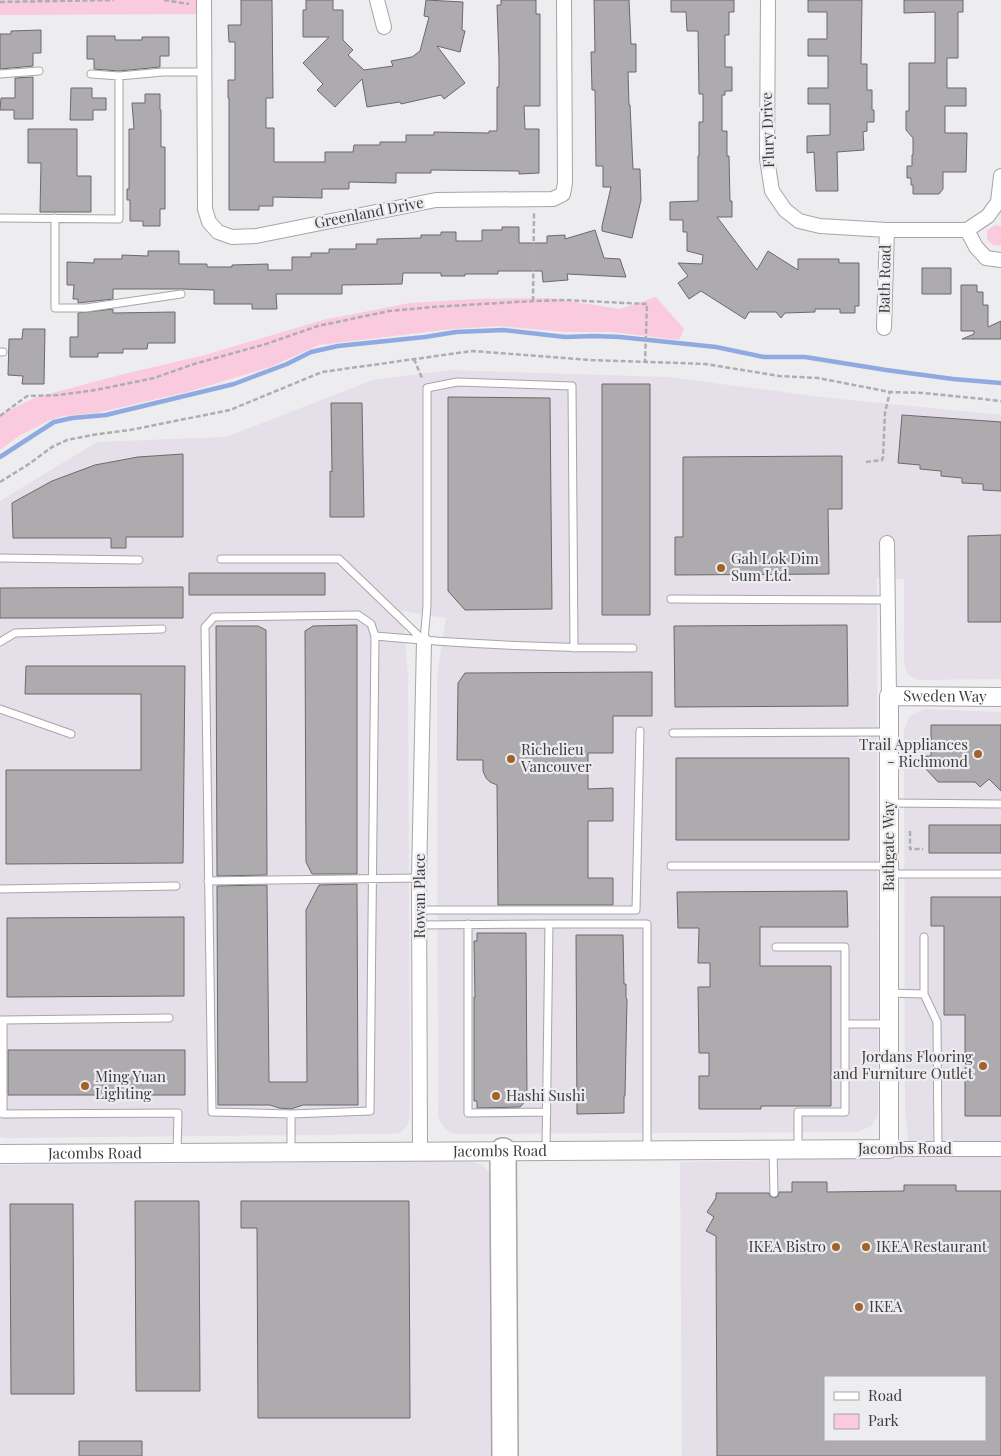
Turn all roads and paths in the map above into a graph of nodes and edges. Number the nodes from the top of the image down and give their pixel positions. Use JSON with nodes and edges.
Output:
{"nodes":[{"id":1,"x":114,"y":0,"type":"edge"},
{"id":2,"x":164,"y":0,"type":"edge"},
{"id":3,"x":376,"y":0,"type":"edge"},
{"id":4,"x":564,"y":0,"type":"edge"},
{"id":5,"x":768,"y":0,"type":"edge"},
{"id":6,"x":0,"y":2,"type":"edge"},
{"id":7,"x":200,"y":3,"type":"edge"},
{"id":8,"x":384,"y":27,"type":"dead end"},
{"id":9,"x":39,"y":71,"type":"dead end"},
{"id":10,"x":204,"y":72,"type":"junction"},
{"id":11,"x":0,"y":74,"type":"edge"},
{"id":12,"x":91,"y":74,"type":"dead end"},
{"id":13,"x":119,"y":76,"type":"junction"},
{"id":14,"x":1001,"y":176,"type":"edge"},
{"id":15,"x":534,"y":198,"type":"junction"},
{"id":16,"x":1000,"y":204,"type":"edge"},
{"id":17,"x":0,"y":218,"type":"edge"},
{"id":18,"x":55,"y":218,"type":"junction"},
{"id":19,"x":887,"y":230,"type":"junction"},
{"id":20,"x":967,"y":230,"type":"junction"},
{"id":21,"x":1001,"y":260,"type":"edge"},
{"id":22,"x":181,"y":294,"type":"dead end"},
{"id":23,"x":533,"y":301,"type":"junction"},
{"id":24,"x":884,"y":328,"type":"dead end"},
{"id":25,"x":414,"y":359,"type":"dead end"},
{"id":26,"x":645,"y":362,"type":"dead end"},
{"id":27,"x":426,"y":388,"type":"junction"},
{"id":28,"x":890,"y":392,"type":"dead end"},
{"id":29,"x":0,"y":416,"type":"edge"},
{"id":30,"x":866,"y":462,"type":"dead end"},
{"id":31,"x":887,"y":543,"type":"dead end"},
{"id":32,"x":0,"y":558,"type":"edge"},
{"id":33,"x":221,"y":559,"type":"dead end"},
{"id":34,"x":139,"y":560,"type":"dead end"},
{"id":35,"x":671,"y":599,"type":"dead end"},
{"id":36,"x":887,"y":600,"type":"junction"},
{"id":37,"x":162,"y":630,"type":"dead end"},
{"id":38,"x":374,"y":636,"type":"junction"},
{"id":39,"x":424,"y":641,"type":"junction"},
{"id":40,"x":0,"y":642,"type":"edge"},
{"id":41,"x":574,"y":648,"type":"junction"},
{"id":42,"x":632,"y":648,"type":"dead end"},
{"id":43,"x":889,"y":696,"type":"junction"},
{"id":44,"x":1001,"y":697,"type":"edge"},
{"id":45,"x":0,"y":709,"type":"edge"},
{"id":46,"x":640,"y":731,"type":"dead end"},
{"id":47,"x":889,"y":732,"type":"junction"},
{"id":48,"x":673,"y":733,"type":"dead end"},
{"id":49,"x":71,"y":734,"type":"dead end"},
{"id":50,"x":889,"y":803,"type":"junction"},
{"id":51,"x":1001,"y":804,"type":"edge"},
{"id":52,"x":910,"y":831,"type":"dead end"},
{"id":53,"x":923,"y":849,"type":"dead end"},
{"id":54,"x":671,"y":866,"type":"dead end"},
{"id":55,"x":889,"y":870,"type":"junction"},
{"id":56,"x":1001,"y":874,"type":"edge"},
{"id":57,"x":419,"y":878,"type":"junction"},
{"id":58,"x":372,"y":879,"type":"junction"},
{"id":59,"x":208,"y":881,"type":"junction"},
{"id":60,"x":176,"y":886,"type":"dead end"},
{"id":61,"x":0,"y":889,"type":"edge"},
{"id":62,"x":419,"y":910,"type":"junction"},
{"id":63,"x":468,"y":924,"type":"junction"},
{"id":64,"x":549,"y":924,"type":"junction"},
{"id":65,"x":419,"y":925,"type":"junction"},
{"id":66,"x":924,"y":937,"type":"dead end"},
{"id":67,"x":776,"y":947,"type":"dead end"},
{"id":68,"x":890,"y":993,"type":"junction"},
{"id":69,"x":924,"y":994,"type":"junction"},
{"id":70,"x":169,"y":1018,"type":"dead end"},
{"id":71,"x":1,"y":1020,"type":"edge"},
{"id":72,"x":845,"y":1024,"type":"junction"},
{"id":73,"x":890,"y":1024,"type":"junction"},
{"id":74,"x":547,"y":1112,"type":"junction"},
{"id":75,"x":291,"y":1114,"type":"junction"},
{"id":76,"x":890,"y":1149,"type":"junction"},
{"id":77,"x":938,"y":1149,"type":"junction"},
{"id":78,"x":1001,"y":1149,"type":"edge"},
{"id":79,"x":546,"y":1150,"type":"junction"},
{"id":80,"x":647,"y":1150,"type":"junction"},
{"id":81,"x":773,"y":1150,"type":"junction"},
{"id":82,"x":798,"y":1150,"type":"junction"},
{"id":83,"x":420,"y":1151,"type":"junction"},
{"id":84,"x":503,"y":1151,"type":"junction"},
{"id":85,"x":291,"y":1152,"type":"junction"},
{"id":86,"x":177,"y":1153,"type":"junction"},
{"id":87,"x":0,"y":1154,"type":"edge"},
{"id":88,"x":774,"y":1192,"type":"dead end"},
{"id":89,"x":505,"y":1456,"type":"edge"}],
"edges":[{"from":1,"to":6,"type":"path"},
{"from":2,"to":7,"type":"path"},
{"from":3,"to":8,"type":"street"},
{"from":4,"to":15,"type":"street","name":"Greenland Drive"},
{"from":5,"to":19,"type":"street","name":"Flury Drive"},
{"from":7,"to":10,"type":"street","name":"Greenland Drive"},
{"from":9,"to":11,"type":"lane"},
{"from":10,"to":13,"type":"lane"},
{"from":10,"to":15,"type":"street","name":"Greenland Drive"},
{"from":12,"to":13,"type":"lane"},
{"from":13,"to":18,"type":"lane"},
{"from":14,"to":16,"type":"street"},
{"from":15,"to":23,"type":"path"},
{"from":16,"to":20,"type":"street"},
{"from":17,"to":18,"type":"lane"},
{"from":18,"to":22,"type":"lane"},
{"from":19,"to":20,"type":"street","name":"Flury Drive"},
{"from":19,"to":24,"type":"street","name":"Bath Road"},
{"from":20,"to":21,"type":"street"},
{"from":23,"to":26,"type":"path"},
{"from":23,"to":29,"type":"path"},
{"from":25,"to":27,"type":"path"},
{"from":27,"to":39,"type":"lane"},
{"from":27,"to":41,"type":"lane"},
{"from":28,"to":30,"type":"path"},
{"from":31,"to":36,"type":"street","name":"Bathgate Way"},
{"from":32,"to":34,"type":"lane"},
{"from":33,"to":39,"type":"lane"},
{"from":35,"to":36,"type":"lane"},
{"from":36,"to":43,"type":"street","name":"Bathgate Way"},
{"from":37,"to":40,"type":"lane"},
{"from":38,"to":39,"type":"lane"},
{"from":38,"to":58,"type":"lane"},
{"from":38,"to":59,"type":"lane"},
{"from":39,"to":41,"type":"lane"},
{"from":39,"to":57,"type":"street","name":"Rowan Place"},
{"from":41,"to":42,"type":"lane"},
{"from":43,"to":44,"type":"street","name":"Sweden Way"},
{"from":43,"to":47,"type":"street","name":"Bathgate Way"},
{"from":45,"to":49,"type":"lane"},
{"from":46,"to":62,"type":"lane"},
{"from":47,"to":48,"type":"lane"},
{"from":47,"to":50,"type":"street","name":"Bathgate Way"},
{"from":50,"to":51,"type":"lane"},
{"from":50,"to":55,"type":"street","name":"Bathgate Way"},
{"from":52,"to":53,"type":"path"},
{"from":54,"to":55,"type":"lane"},
{"from":55,"to":56,"type":"lane"},
{"from":55,"to":68,"type":"street","name":"Bathgate Way"},
{"from":57,"to":58,"type":"lane"},
{"from":57,"to":62,"type":"street","name":"Rowan Place"},
{"from":58,"to":59,"type":"lane"},
{"from":58,"to":75,"type":"lane"},
{"from":59,"to":75,"type":"lane"},
{"from":60,"to":61,"type":"lane"},
{"from":62,"to":65,"type":"street","name":"Rowan Place"},
{"from":63,"to":64,"type":"lane"},
{"from":63,"to":65,"type":"lane"},
{"from":63,"to":74,"type":"lane"},
{"from":64,"to":74,"type":"lane"},
{"from":64,"to":80,"type":"lane"},
{"from":65,"to":83,"type":"street","name":"Rowan Place"},
{"from":66,"to":69,"type":"lane"},
{"from":67,"to":72,"type":"lane"},
{"from":68,"to":69,"type":"lane"},
{"from":68,"to":73,"type":"street","name":"Bathgate Way"},
{"from":69,"to":77,"type":"lane"},
{"from":70,"to":71,"type":"lane"},
{"from":71,"to":86,"type":"lane"},
{"from":72,"to":73,"type":"lane"},
{"from":72,"to":82,"type":"lane"},
{"from":73,"to":76,"type":"street","name":"Bathgate Way"},
{"from":74,"to":79,"type":"lane"},
{"from":75,"to":85,"type":"lane"},
{"from":76,"to":77,"type":"street","name":"Jacombs Road"},
{"from":76,"to":82,"type":"street","name":"Jacombs Road"},
{"from":77,"to":78,"type":"street","name":"Jacombs Road"},
{"from":79,"to":80,"type":"street","name":"Jacombs Road"},
{"from":79,"to":84,"type":"street","name":"Jacombs Road"},
{"from":80,"to":81,"type":"street","name":"Jacombs Road"},
{"from":81,"to":82,"type":"street","name":"Jacombs Road"},
{"from":81,"to":88,"type":"lane"},
{"from":83,"to":84,"type":"street","name":"Jacombs Road"},
{"from":83,"to":85,"type":"street","name":"Jacombs Road"},
{"from":84,"to":89,"type":"highway"},
{"from":85,"to":86,"type":"street","name":"Jacombs Road"},
{"from":86,"to":87,"type":"street","name":"Jacombs Road"}]}
